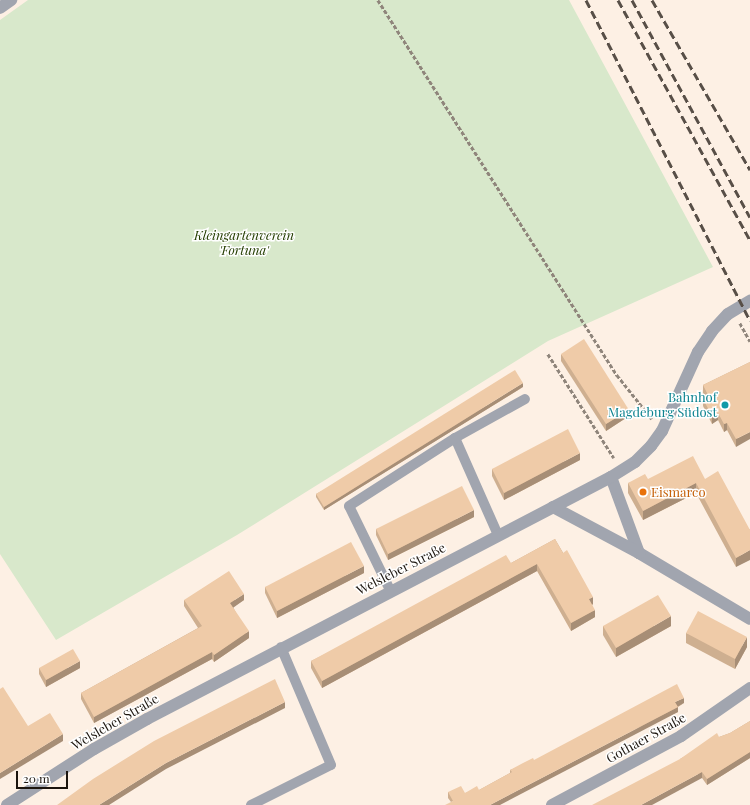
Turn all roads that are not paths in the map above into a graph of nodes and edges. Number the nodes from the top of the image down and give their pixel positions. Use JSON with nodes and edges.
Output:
{"nodes":[{"id":1,"x":11,"y":0,"type":"edge"},
{"id":2,"x":0,"y":8,"type":"edge"},
{"id":3,"x":750,"y":301,"type":"edge"},
{"id":4,"x":525,"y":399,"type":"dead end"},
{"id":5,"x":455,"y":438,"type":"junction"},
{"id":6,"x":611,"y":477,"type":"junction"},
{"id":7,"x":553,"y":507,"type":"junction"},
{"id":8,"x":498,"y":535,"type":"junction"},
{"id":9,"x":639,"y":553,"type":"junction"},
{"id":10,"x":390,"y":590,"type":"junction"},
{"id":11,"x":750,"y":619,"type":"edge"},
{"id":12,"x":281,"y":647,"type":"junction"},
{"id":13,"x":750,"y":688,"type":"edge"},
{"id":14,"x":7,"y":805,"type":"edge"},
{"id":15,"x":251,"y":805,"type":"edge"},
{"id":16,"x":552,"y":805,"type":"edge"}],
"edges":[{"from":1,"to":2,"type":"street"},
{"from":3,"to":6,"type":"street","name":"Welsleber Straße"},
{"from":4,"to":5,"type":"lane"},
{"from":5,"to":8,"type":"lane"},
{"from":5,"to":10,"type":"lane"},
{"from":6,"to":7,"type":"street","name":"Welsleber Straße"},
{"from":6,"to":9,"type":"street"},
{"from":7,"to":8,"type":"street","name":"Welsleber Straße"},
{"from":7,"to":9,"type":"street"},
{"from":8,"to":10,"type":"street","name":"Welsleber Straße"},
{"from":9,"to":11,"type":"street"},
{"from":10,"to":12,"type":"street","name":"Welsleber Straße"},
{"from":12,"to":14,"type":"street","name":"Welsleber Straße"},
{"from":12,"to":15,"type":"lane"},
{"from":13,"to":16,"type":"street","name":"Gothaer Straße"}]}
